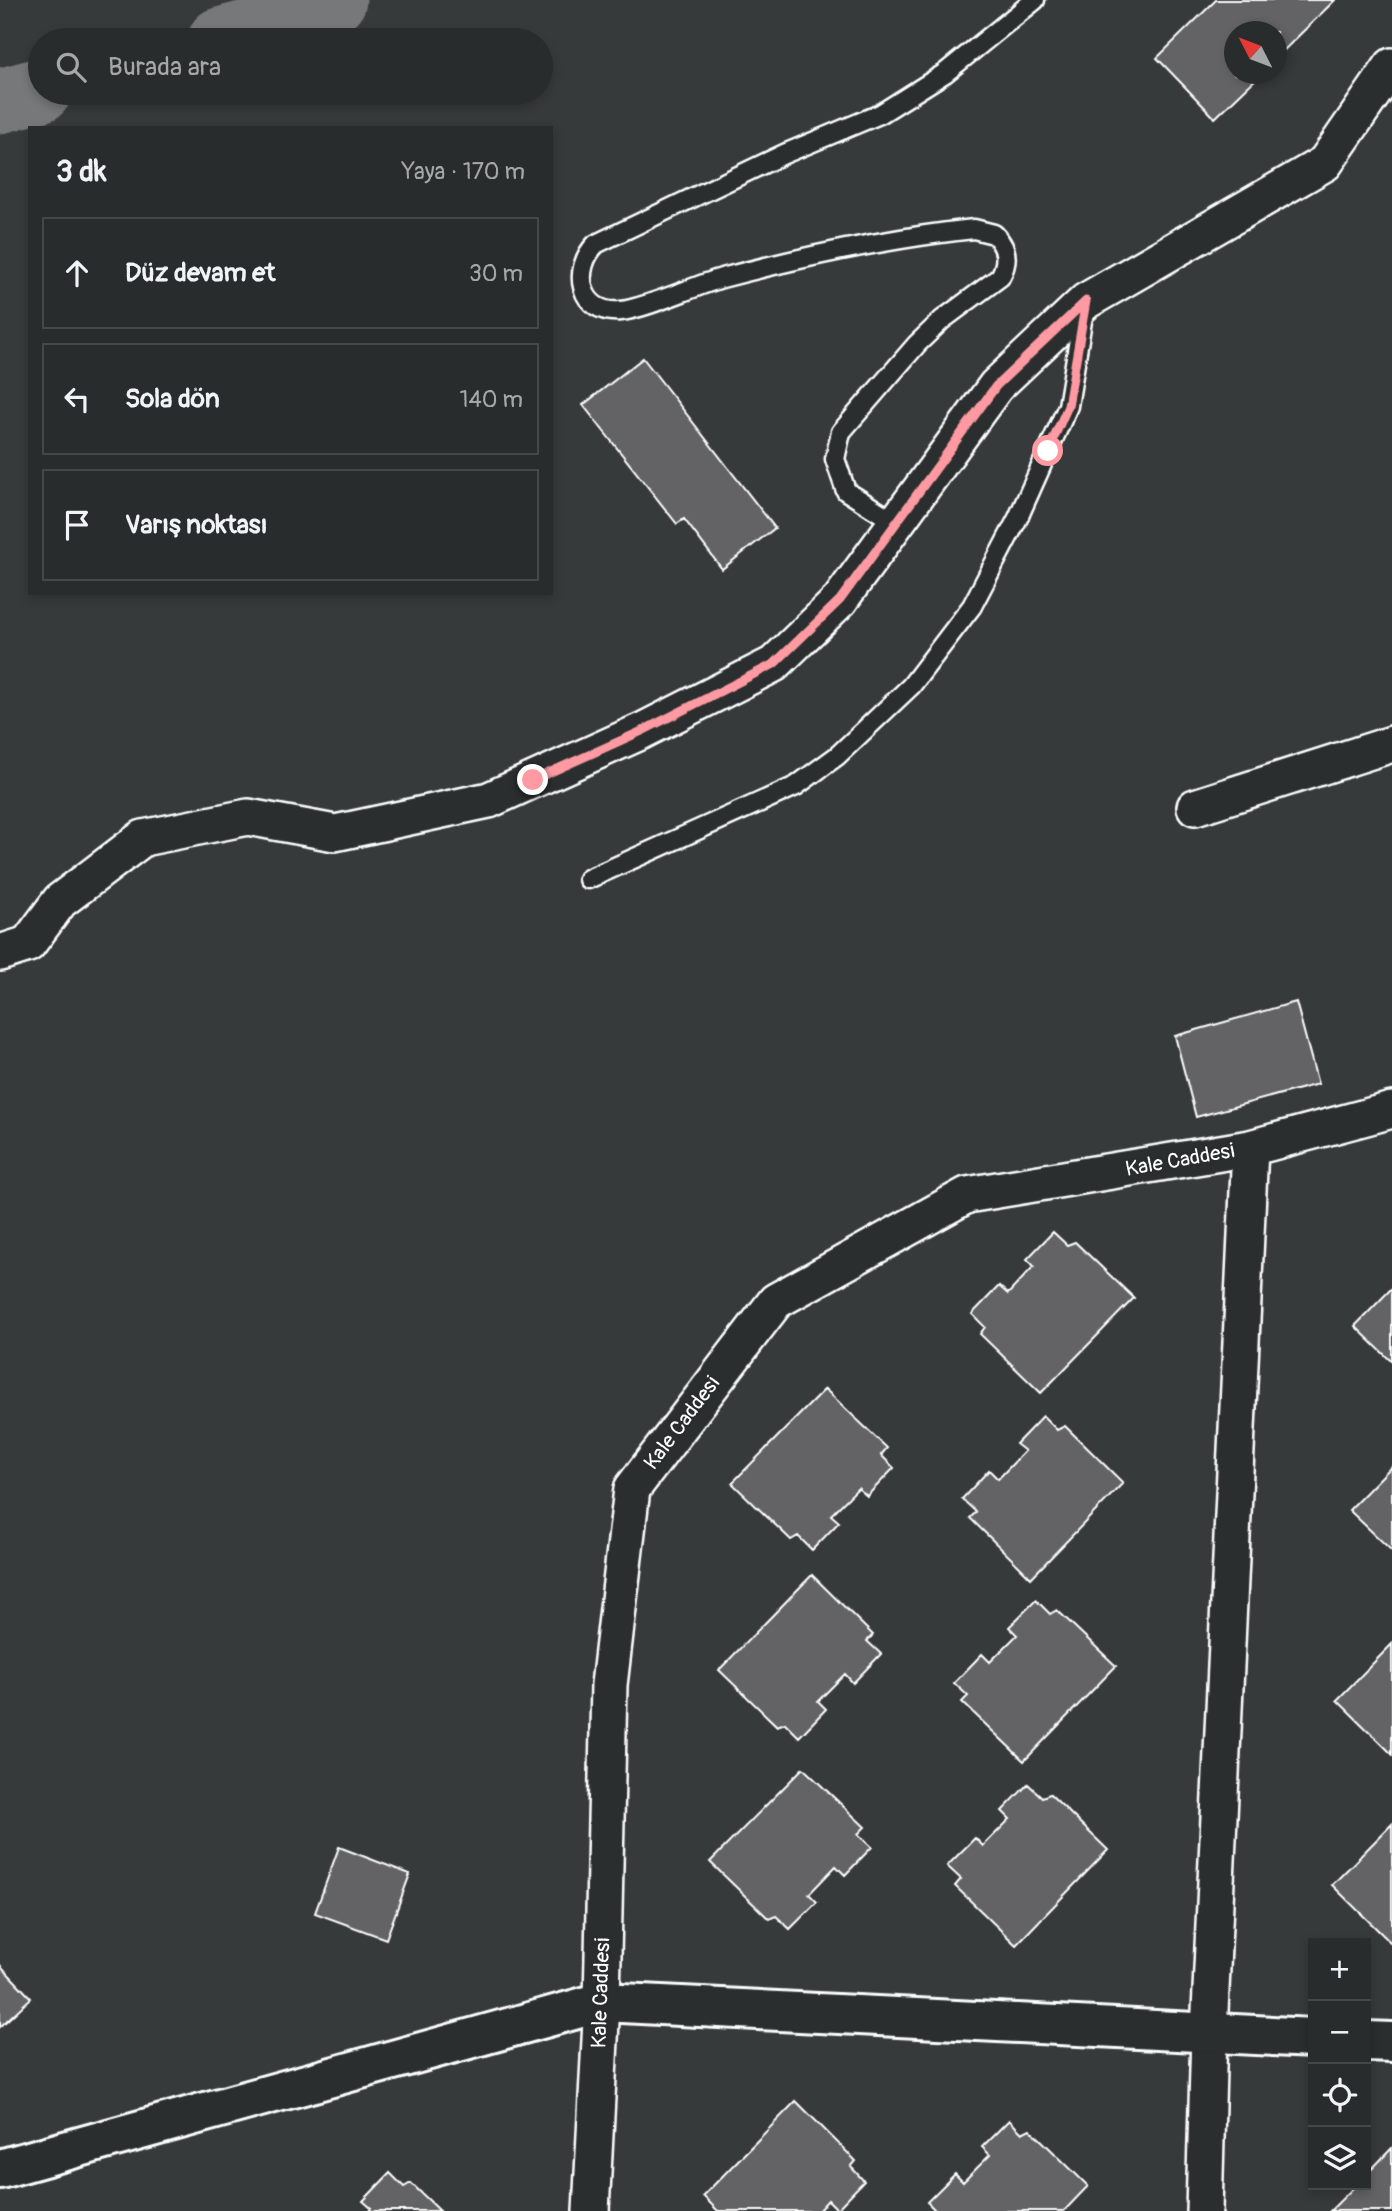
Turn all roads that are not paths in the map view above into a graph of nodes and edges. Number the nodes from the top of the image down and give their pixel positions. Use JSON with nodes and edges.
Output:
{"nodes":[{"id":1,"x":1035,"y":0,"type":"edge"},
{"id":2,"x":1392,"y":66,"type":"edge"},
{"id":3,"x":1086,"y":301,"type":"junction"},
{"id":4,"x":898,"y":524,"type":"junction"},
{"id":5,"x":1392,"y":744,"type":"edge"},
{"id":6,"x":1195,"y":807,"type":"dead end"},
{"id":7,"x":588,"y":879,"type":"dead end"},
{"id":8,"x":0,"y":953,"type":"edge"},
{"id":9,"x":1392,"y":1110,"type":"edge"},
{"id":10,"x":1250,"y":1148,"type":"junction"},
{"id":11,"x":601,"y":2002,"type":"junction"},
{"id":12,"x":1209,"y":2033,"type":"junction"},
{"id":13,"x":1308,"y":2038,"type":"edge"},
{"id":14,"x":1371,"y":2041,"type":"edge"},
{"id":15,"x":1392,"y":2042,"type":"edge"},
{"id":16,"x":0,"y":2169,"type":"edge"},
{"id":17,"x":591,"y":2211,"type":"edge"},
{"id":18,"x":1204,"y":2211,"type":"edge"}],
"edges":[{"from":1,"to":4,"type":"lane"},
{"from":2,"to":3,"type":"street"},
{"from":3,"to":4,"type":"street"},
{"from":3,"to":7,"type":"lane"},
{"from":4,"to":8,"type":"street"},
{"from":5,"to":6,"type":"street"},
{"from":9,"to":10,"type":"street","name":"Kale Caddesi"},
{"from":10,"to":11,"type":"street","name":"Kale Caddesi"},
{"from":10,"to":12,"type":"street"},
{"from":11,"to":12,"type":"street"},
{"from":11,"to":16,"type":"street"},
{"from":11,"to":17,"type":"street","name":"Kale Caddesi"},
{"from":12,"to":13,"type":"street"},
{"from":12,"to":18,"type":"street"},
{"from":14,"to":15,"type":"street"}]}
